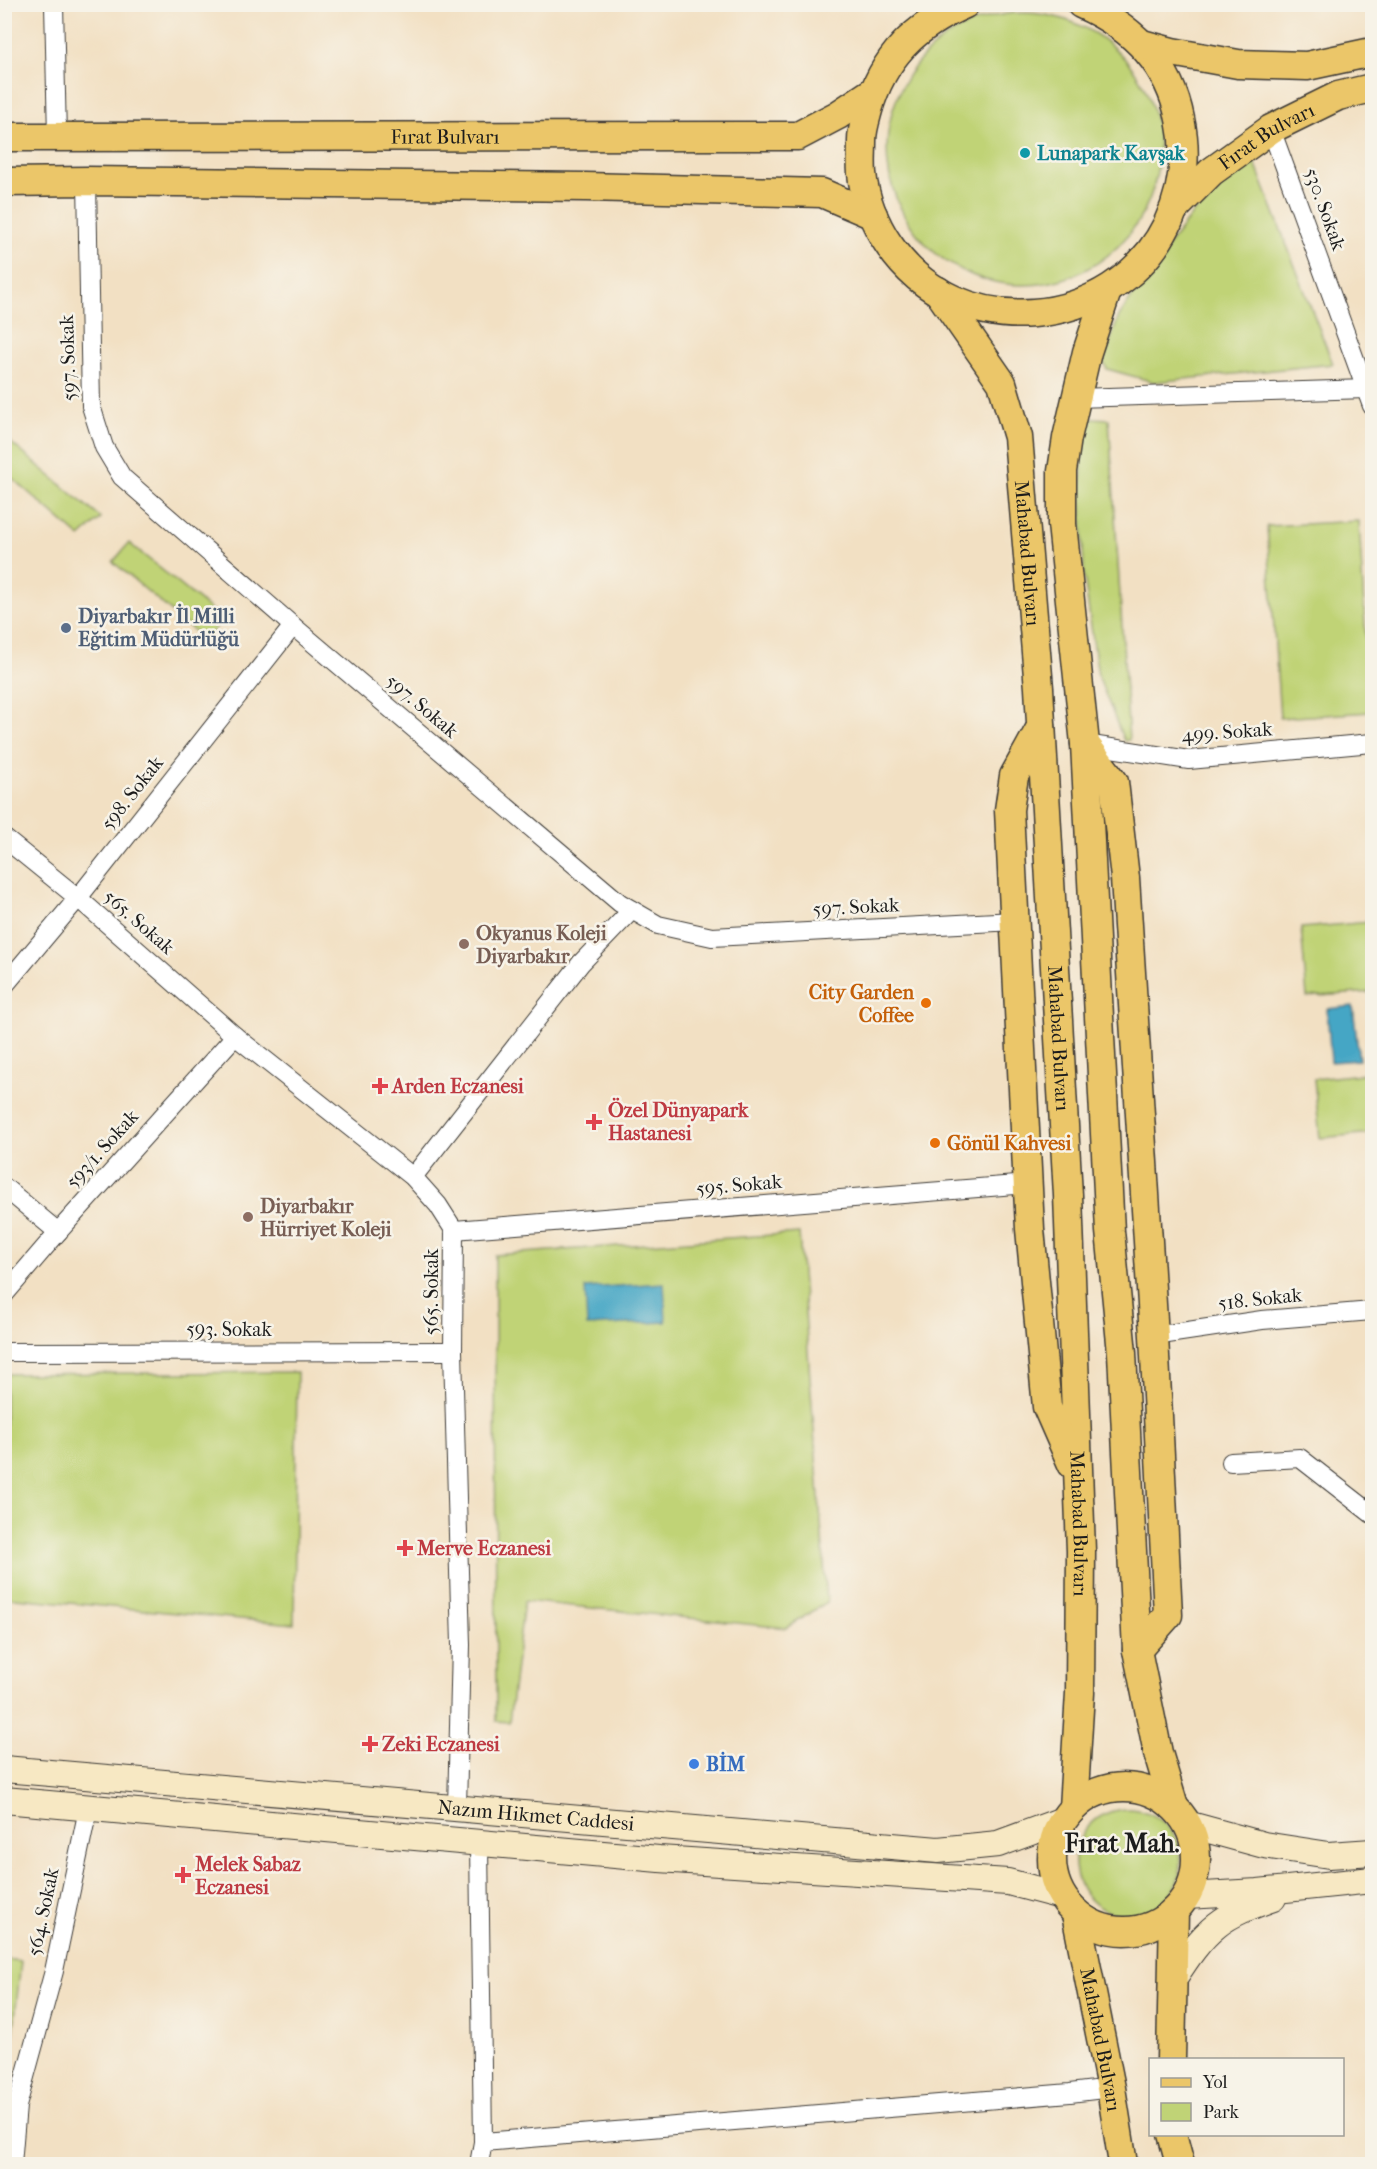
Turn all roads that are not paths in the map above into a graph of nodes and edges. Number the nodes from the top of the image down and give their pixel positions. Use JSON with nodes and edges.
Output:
{"nodes":[{"id":1,"x":54,"y":4,"type":"edge"},
{"id":2,"x":949,"y":8,"type":"edge"},
{"id":3,"x":1095,"y":8,"type":"edge"},
{"id":4,"x":1142,"y":44,"type":"junction"},
{"id":5,"x":1372,"y":52,"type":"edge"},
{"id":6,"x":1335,"y":61,"type":"junction"},
{"id":7,"x":1372,"y":88,"type":"edge"},
{"id":8,"x":874,"y":91,"type":"junction"},
{"id":9,"x":1338,"y":96,"type":"junction"},
{"id":10,"x":1271,"y":129,"type":"junction"},
{"id":11,"x":4,"y":137,"type":"edge"},
{"id":12,"x":57,"y":137,"type":"junction"},
{"id":13,"x":87,"y":181,"type":"junction"},
{"id":14,"x":4,"y":182,"type":"edge"},
{"id":15,"x":1175,"y":208,"type":"junction"},
{"id":16,"x":873,"y":215,"type":"junction"},
{"id":17,"x":938,"y":291,"type":"junction"},
{"id":18,"x":1107,"y":291,"type":"junction"},
{"id":19,"x":1076,"y":398,"type":"junction"},
{"id":20,"x":1370,"y":398,"type":"edge"},
{"id":21,"x":293,"y":626,"type":"junction"},
{"id":22,"x":1041,"y":727,"type":"junction"},
{"id":23,"x":1372,"y":742,"type":"edge"},
{"id":24,"x":1085,"y":744,"type":"junction"},
{"id":25,"x":4,"y":838,"type":"edge"},
{"id":26,"x":78,"y":898,"type":"junction"},
{"id":27,"x":632,"y":910,"type":"junction"},
{"id":28,"x":1016,"y":921,"type":"junction"},
{"id":29,"x":4,"y":986,"type":"edge"},
{"id":30,"x":235,"y":1036,"type":"junction"},
{"id":31,"x":413,"y":1177,"type":"junction"},
{"id":32,"x":1028,"y":1184,"type":"junction"},
{"id":33,"x":4,"y":1187,"type":"edge"},
{"id":34,"x":454,"y":1230,"type":"junction"},
{"id":35,"x":58,"y":1232,"type":"junction"},
{"id":36,"x":4,"y":1295,"type":"edge"},
{"id":37,"x":1372,"y":1311,"type":"edge"},
{"id":38,"x":1154,"y":1336,"type":"junction"},
{"id":39,"x":453,"y":1351,"type":"junction"},
{"id":40,"x":4,"y":1352,"type":"edge"},
{"id":41,"x":1231,"y":1462,"type":"dead end"},
{"id":42,"x":1078,"y":1477,"type":"junction"},
{"id":43,"x":1372,"y":1514,"type":"edge"},
{"id":44,"x":1137,"y":1650,"type":"junction"},
{"id":45,"x":4,"y":1769,"type":"edge"},
{"id":46,"x":4,"y":1800,"type":"edge"},
{"id":47,"x":456,"y":1808,"type":"junction"},
{"id":48,"x":88,"y":1809,"type":"junction"},
{"id":49,"x":1068,"y":1814,"type":"junction"},
{"id":50,"x":1181,"y":1815,"type":"junction"},
{"id":51,"x":479,"y":1844,"type":"junction"},
{"id":52,"x":1372,"y":1852,"type":"edge"},
{"id":53,"x":1372,"y":1880,"type":"edge"},
{"id":54,"x":1304,"y":1887,"type":"junction"},
{"id":55,"x":1180,"y":1904,"type":"junction"},
{"id":56,"x":1069,"y":1905,"type":"junction"},
{"id":57,"x":1172,"y":1981,"type":"junction"},
{"id":58,"x":1171,"y":2058,"type":"edge"},
{"id":59,"x":1111,"y":2088,"type":"junction"},
{"id":60,"x":11,"y":2105,"type":"edge"},
{"id":61,"x":1172,"y":2136,"type":"edge"},
{"id":62,"x":1173,"y":2136,"type":"edge"},
{"id":63,"x":483,"y":2142,"type":"junction"},
{"id":64,"x":12,"y":2164,"type":"edge"},
{"id":65,"x":479,"y":2164,"type":"edge"},
{"id":66,"x":1123,"y":2164,"type":"edge"},
{"id":67,"x":1174,"y":2164,"type":"edge"},
{"id":68,"x":1180,"y":2164,"type":"edge"}],
"edges":[{"from":1,"to":12,"type":"street"},
{"from":2,"to":8,"type":"main road"},
{"from":3,"to":4,"type":"main road"},
{"from":4,"to":6,"type":"main road"},
{"from":4,"to":15,"type":"main road"},
{"from":5,"to":6,"type":"main road"},
{"from":6,"to":9,"type":"main road"},
{"from":7,"to":9,"type":"main road","name":"Fırat Bulvarı"},
{"from":8,"to":12,"type":"main road","name":"Fırat Bulvarı"},
{"from":8,"to":16,"type":"main road"},
{"from":9,"to":10,"type":"main road","name":"Fırat Bulvarı"},
{"from":10,"to":15,"type":"main road","name":"Fırat Bulvarı"},
{"from":10,"to":20,"type":"street","name":"530. Sokak"},
{"from":11,"to":12,"type":"main road","name":"Fırat Bulvarı"},
{"from":13,"to":14,"type":"main road"},
{"from":13,"to":16,"type":"main road"},
{"from":13,"to":21,"type":"street","name":"597. Sokak"},
{"from":15,"to":18,"type":"main road"},
{"from":16,"to":17,"type":"main road"},
{"from":17,"to":18,"type":"main road"},
{"from":17,"to":22,"type":"main road","name":"Mahabad Bulvarı"},
{"from":18,"to":19,"type":"main road","name":"Mahabad Bulvarı"},
{"from":19,"to":20,"type":"street"},
{"from":19,"to":24,"type":"main road","name":"Mahabad Bulvarı"},
{"from":21,"to":26,"type":"street","name":"598. Sokak"},
{"from":21,"to":27,"type":"street","name":"597. Sokak"},
{"from":22,"to":28,"type":"main road"},
{"from":22,"to":42,"type":"main road","name":"Mahabad Bulvarı"},
{"from":23,"to":24,"type":"street","name":"499. Sokak"},
{"from":24,"to":38,"type":"main road"},
{"from":24,"to":44,"type":"main road","name":"Mahabad Bulvarı"},
{"from":25,"to":26,"type":"street","name":"565. Sokak"},
{"from":26,"to":29,"type":"street","name":"598. Sokak"},
{"from":26,"to":30,"type":"street","name":"565. Sokak"},
{"from":27,"to":28,"type":"street","name":"597. Sokak"},
{"from":27,"to":31,"type":"street"},
{"from":28,"to":32,"type":"main road"},
{"from":30,"to":31,"type":"street","name":"565. Sokak"},
{"from":30,"to":35,"type":"street","name":"593/1. Sokak"},
{"from":31,"to":34,"type":"street","name":"565. Sokak"},
{"from":32,"to":34,"type":"street","name":"595. Sokak"},
{"from":32,"to":42,"type":"main road"},
{"from":33,"to":35,"type":"street"},
{"from":34,"to":39,"type":"street","name":"565. Sokak"},
{"from":35,"to":36,"type":"street","name":"593/1. Sokak"},
{"from":37,"to":38,"type":"street","name":"518. Sokak"},
{"from":38,"to":44,"type":"main road"},
{"from":39,"to":40,"type":"street","name":"593. Sokak"},
{"from":39,"to":47,"type":"street","name":"565. Sokak"},
{"from":41,"to":43,"type":"street"},
{"from":42,"to":49,"type":"main road","name":"Mahabad Bulvarı"},
{"from":44,"to":50,"type":"main road","name":"Mahabad Bulvarı"},
{"from":45,"to":47,"type":"main road","name":"Nazım Hikmet Caddesi"},
{"from":46,"to":48,"type":"main road","name":"Nazım Hikmet Caddesi"},
{"from":47,"to":49,"type":"main road","name":"Nazım Hikmet Caddesi"},
{"from":48,"to":51,"type":"main road","name":"Nazım Hikmet Caddesi"},
{"from":48,"to":60,"type":"street","name":"564. Sokak"},
{"from":49,"to":50,"type":"main road"},
{"from":49,"to":56,"type":"main road"},
{"from":50,"to":52,"type":"main road"},
{"from":50,"to":55,"type":"main road"},
{"from":51,"to":56,"type":"main road","name":"Nazım Hikmet Caddesi"},
{"from":51,"to":63,"type":"street"},
{"from":53,"to":54,"type":"main road"},
{"from":54,"to":55,"type":"main road"},
{"from":54,"to":57,"type":"main road"},
{"from":55,"to":56,"type":"main road"},
{"from":55,"to":57,"type":"main road"},
{"from":56,"to":59,"type":"main road","name":"Mahabad Bulvarı"},
{"from":57,"to":58,"type":"main road"},
{"from":59,"to":63,"type":"street"},
{"from":59,"to":66,"type":"main road","name":"Mahabad Bulvarı"},
{"from":60,"to":64,"type":"street","name":"564. Sokak"},
{"from":61,"to":67,"type":"main road"},
{"from":62,"to":68,"type":"main road"},
{"from":63,"to":65,"type":"street"}]}
